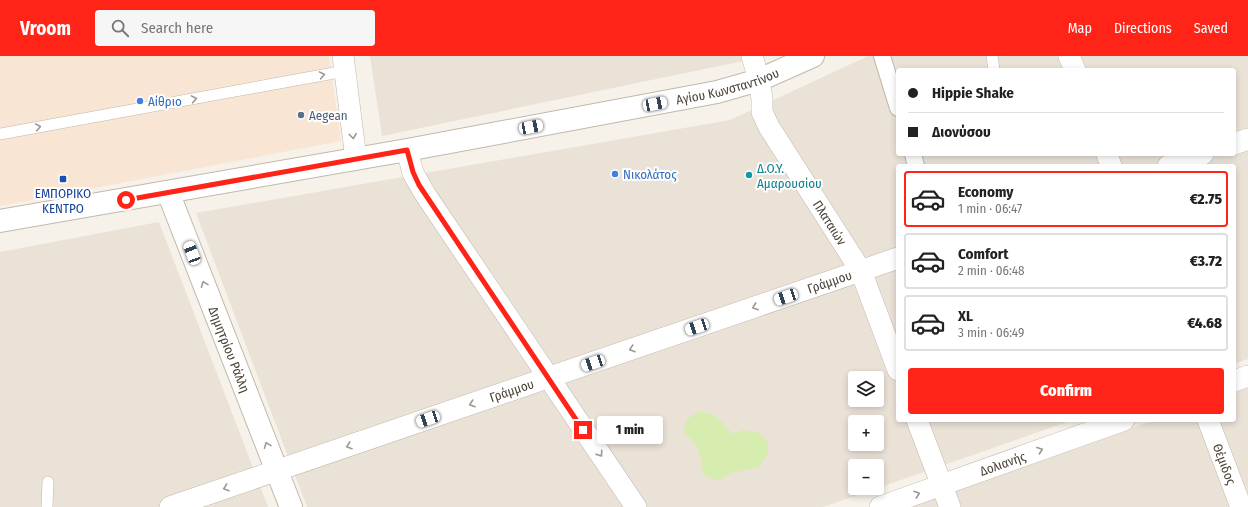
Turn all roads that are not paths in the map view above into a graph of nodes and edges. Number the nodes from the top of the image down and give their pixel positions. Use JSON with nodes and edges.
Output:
{"nodes":[{"id":1,"x":752,"y":56,"type":"edge"},
{"id":2,"x":813,"y":56,"type":"edge"},
{"id":3,"x":882,"y":56,"type":"edge"},
{"id":4,"x":992,"y":56,"type":"edge"},
{"id":5,"x":1070,"y":56,"type":"edge"},
{"id":6,"x":344,"y":64,"type":"edge"},
{"id":7,"x":994,"y":68,"type":"edge"},
{"id":8,"x":1074,"y":68,"type":"edge"},
{"id":9,"x":759,"y":80,"type":"junction"},
{"id":10,"x":896,"y":102,"type":"edge"},
{"id":11,"x":0,"y":134,"type":"edge"},
{"id":12,"x":1248,"y":139,"type":"edge"},
{"id":13,"x":1236,"y":143,"type":"edge"},
{"id":14,"x":407,"y":150,"type":"junction"},
{"id":15,"x":1198,"y":156,"type":"edge"},
{"id":16,"x":356,"y":159,"type":"junction"},
{"id":17,"x":1174,"y":164,"type":"edge"},
{"id":18,"x":168,"y":192,"type":"junction"},
{"id":19,"x":0,"y":221,"type":"edge"},
{"id":20,"x":896,"y":259,"type":"edge"},
{"id":21,"x":861,"y":271,"type":"junction"},
{"id":22,"x":896,"y":365,"type":"edge"},
{"id":23,"x":1248,"y":376,"type":"edge"},
{"id":24,"x":548,"y":378,"type":"junction"},
{"id":25,"x":1236,"y":380,"type":"edge"},
{"id":26,"x":918,"y":422,"type":"edge"},
{"id":27,"x":1118,"y":422,"type":"edge"},
{"id":28,"x":1209,"y":422,"type":"edge"},
{"id":29,"x":277,"y":470,"type":"junction"},
{"id":30,"x":48,"y":482,"type":"dead end"},
{"id":31,"x":942,"y":486,"type":"junction"},
{"id":32,"x":47,"y":507,"type":"edge"},
{"id":33,"x":170,"y":507,"type":"edge"},
{"id":34,"x":291,"y":507,"type":"edge"},
{"id":35,"x":636,"y":507,"type":"edge"},
{"id":36,"x":880,"y":507,"type":"edge"},
{"id":37,"x":950,"y":507,"type":"edge"},
{"id":38,"x":1241,"y":507,"type":"edge"}],
"edges":[{"from":1,"to":9,"type":"street","name":"Πλαταιών"},
{"from":2,"to":9,"type":"street","name":"Αγίου Κωνσταντίνου"},
{"from":3,"to":10,"type":"street"},
{"from":4,"to":7,"type":"lane"},
{"from":5,"to":8,"type":"street"},
{"from":11,"to":6,"type":"lane","one_way":true},
{"from":6,"to":16,"type":"street","one_way":true},
{"from":9,"to":14,"type":"street","name":"Αγίου Κωνσταντίνου"},
{"from":9,"to":21,"type":"street","name":"Πλαταιών"},
{"from":12,"to":13,"type":"street"},
{"from":14,"to":16,"type":"street","name":"Αγίου Κωνσταντίνου"},
{"from":14,"to":24,"type":"street"},
{"from":15,"to":17,"type":"street"},
{"from":16,"to":18,"type":"street","name":"Αγίου Κωνσταντίνου"},
{"from":18,"to":19,"type":"street","name":"Αγίου Κωνσταντίνου"},
{"from":29,"to":18,"type":"street","name":"Δημητρίου Ράλλη","one_way":true},
{"from":20,"to":21,"type":"street","name":"Γράμμου"},
{"from":21,"to":22,"type":"street","name":"Πλαταιών"},
{"from":21,"to":24,"type":"street","name":"Γράμμου","one_way":true},
{"from":23,"to":25,"type":"street"},
{"from":24,"to":29,"type":"street","name":"Γράμμου","one_way":true},
{"from":24,"to":35,"type":"street","one_way":true},
{"from":26,"to":31,"type":"street"},
{"from":31,"to":27,"type":"street","name":"Δολιανής","one_way":true},
{"from":28,"to":38,"type":"street","name":"Θέμιδος"},
{"from":29,"to":33,"type":"street","name":"Γράμμου","one_way":true},
{"from":29,"to":34,"type":"street","name":"Δημητρίου Ράλλη"},
{"from":30,"to":32,"type":"lane"},
{"from":36,"to":31,"type":"street","name":"Δολιανής","one_way":true},
{"from":31,"to":37,"type":"street"}]}
